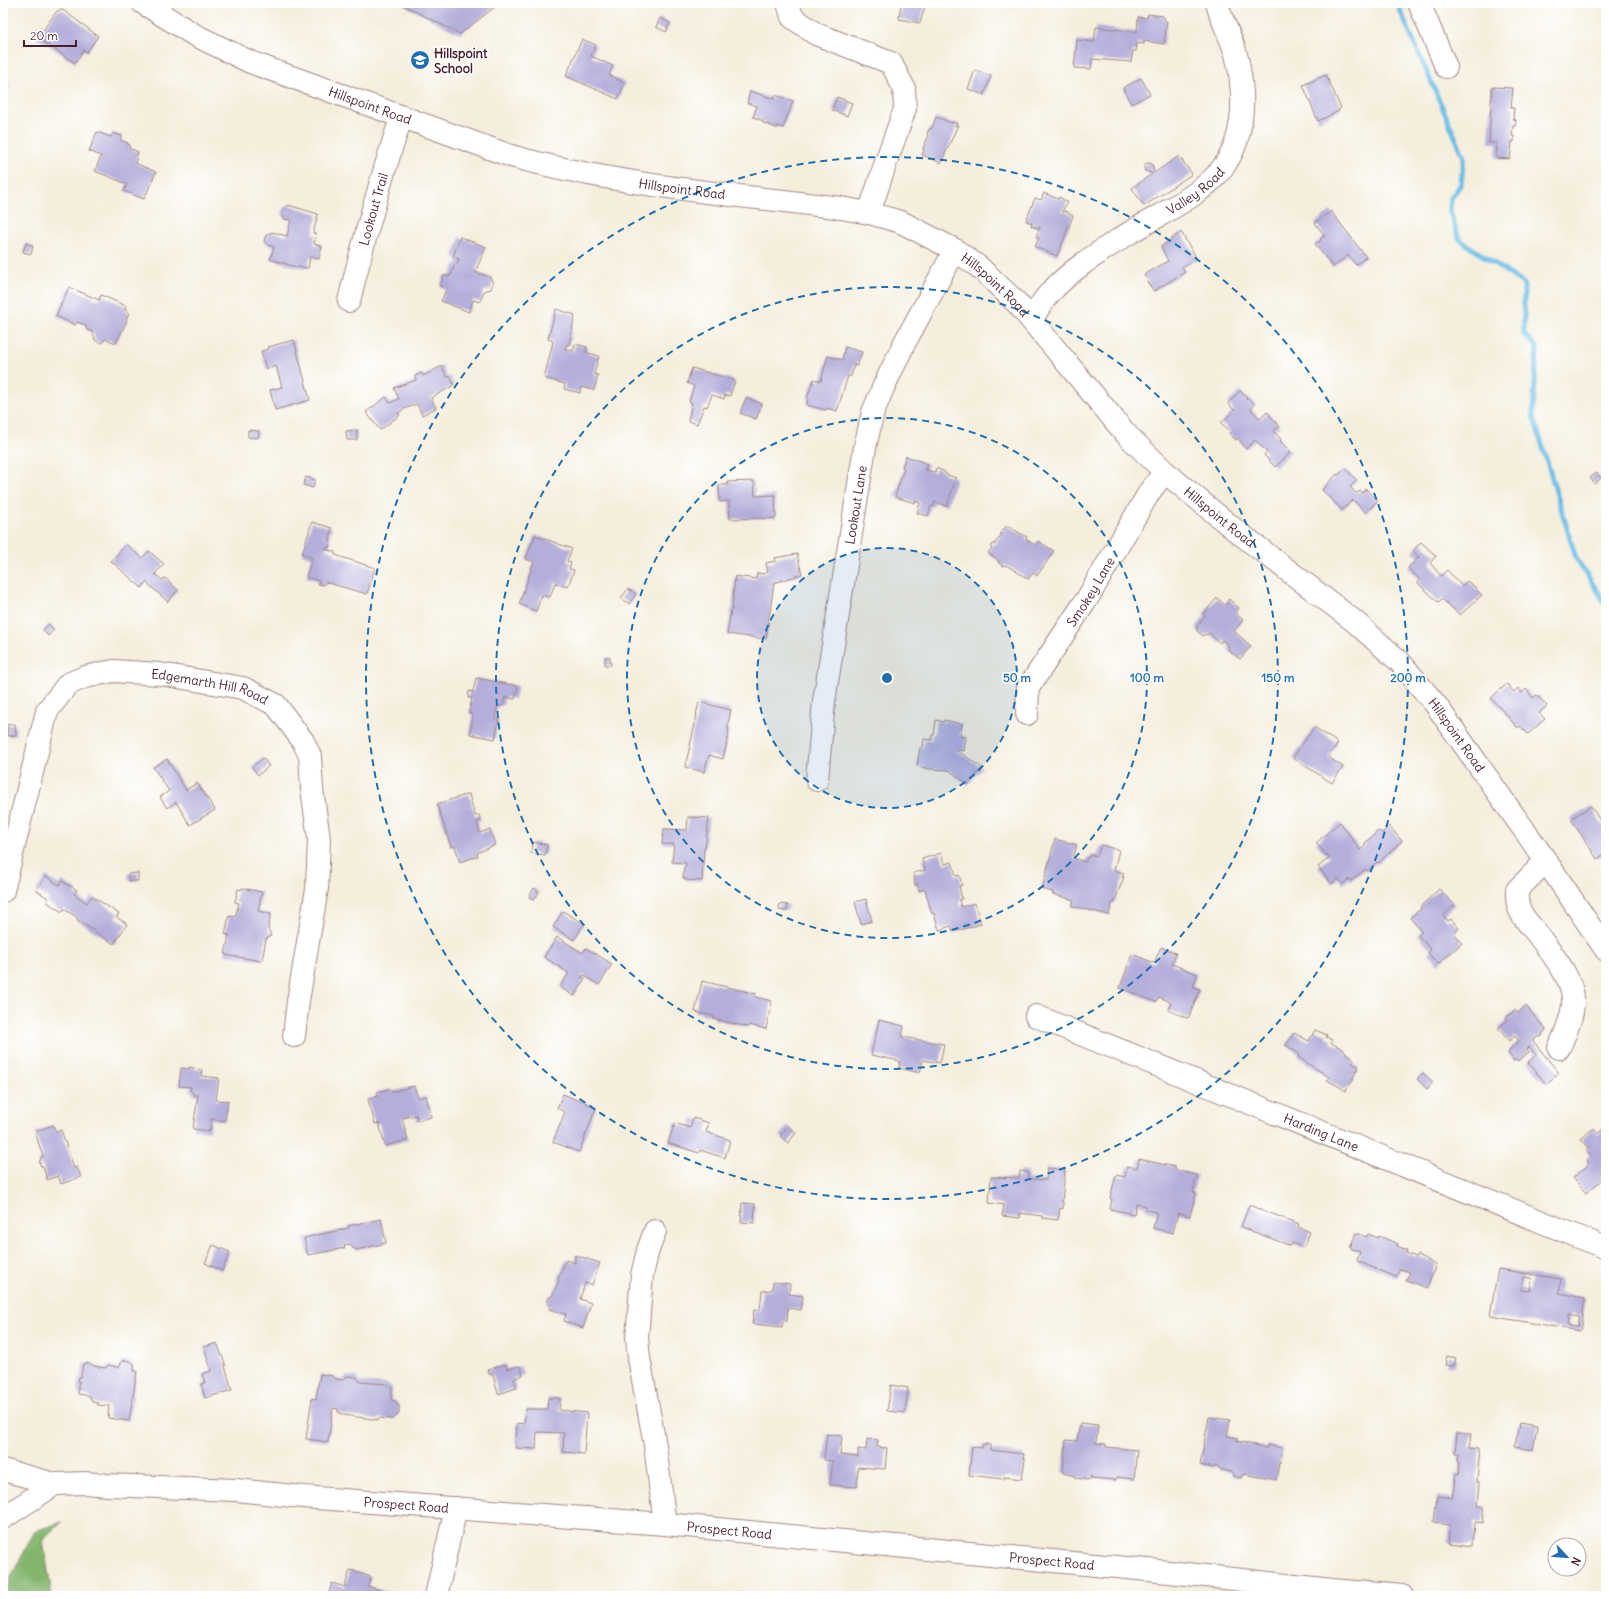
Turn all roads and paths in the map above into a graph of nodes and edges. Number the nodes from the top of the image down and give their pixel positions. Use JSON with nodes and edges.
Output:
{"nodes":[{"id":1,"x":143,"y":3,"type":"edge"},
{"id":2,"x":788,"y":3,"type":"edge"},
{"id":3,"x":1217,"y":3,"type":"edge"},
{"id":4,"x":1419,"y":3,"type":"edge"},
{"id":5,"x":1446,"y":67,"type":"dead end"},
{"id":6,"x":401,"y":118,"type":"junction"},
{"id":7,"x":869,"y":213,"type":"junction"},
{"id":8,"x":955,"y":250,"type":"junction"},
{"id":9,"x":349,"y":301,"type":"dead end"},
{"id":10,"x":1032,"y":319,"type":"junction"},
{"id":11,"x":1165,"y":472,"type":"junction"},
{"id":12,"x":1027,"y":714,"type":"dead end"},
{"id":13,"x":817,"y":780,"type":"dead end"},
{"id":14,"x":1546,"y":861,"type":"junction"},
{"id":15,"x":3,"y":891,"type":"edge"},
{"id":16,"x":1606,"y":950,"type":"edge"},
{"id":17,"x":1036,"y":1016,"type":"dead end"},
{"id":18,"x":294,"y":1036,"type":"dead end"},
{"id":19,"x":1559,"y":1048,"type":"dead end"},
{"id":20,"x":656,"y":1231,"type":"dead end"},
{"id":21,"x":1606,"y":1248,"type":"edge"},
{"id":22,"x":3,"y":1470,"type":"edge"},
{"id":23,"x":55,"y":1484,"type":"junction"},
{"id":24,"x":456,"y":1508,"type":"junction"},
{"id":25,"x":3,"y":1518,"type":"edge"},
{"id":26,"x":665,"y":1524,"type":"junction"},
{"id":27,"x":436,"y":1596,"type":"edge"},
{"id":28,"x":1402,"y":1596,"type":"edge"}],
"edges":[{"from":1,"to":6,"type":"street","name":"Hillspoint Road"},
{"from":2,"to":7,"type":"street"},
{"from":3,"to":10,"type":"street","name":"Valley Road"},
{"from":4,"to":5,"type":"street"},
{"from":6,"to":7,"type":"street","name":"Hillspoint Road"},
{"from":6,"to":9,"type":"street","name":"Lookout Trail"},
{"from":7,"to":8,"type":"street","name":"Hillspoint Road"},
{"from":8,"to":10,"type":"street","name":"Hillspoint Road"},
{"from":8,"to":13,"type":"street","name":"Lookout Lane"},
{"from":10,"to":11,"type":"street","name":"Hillspoint Road"},
{"from":11,"to":12,"type":"street","name":"Smokey Lane"},
{"from":11,"to":14,"type":"street","name":"Hillspoint Road"},
{"from":14,"to":16,"type":"street","name":"Hillspoint Road"},
{"from":14,"to":19,"type":"street"},
{"from":15,"to":18,"type":"street","name":"Edgemarth Hill Road"},
{"from":17,"to":21,"type":"street","name":"Harding Lane"},
{"from":20,"to":26,"type":"street"},
{"from":22,"to":23,"type":"street","name":"Prospect Road"},
{"from":23,"to":24,"type":"street","name":"Prospect Road"},
{"from":23,"to":25,"type":"street"},
{"from":24,"to":26,"type":"street","name":"Prospect Road"},
{"from":24,"to":27,"type":"street"},
{"from":26,"to":28,"type":"street","name":"Prospect Road"}]}
